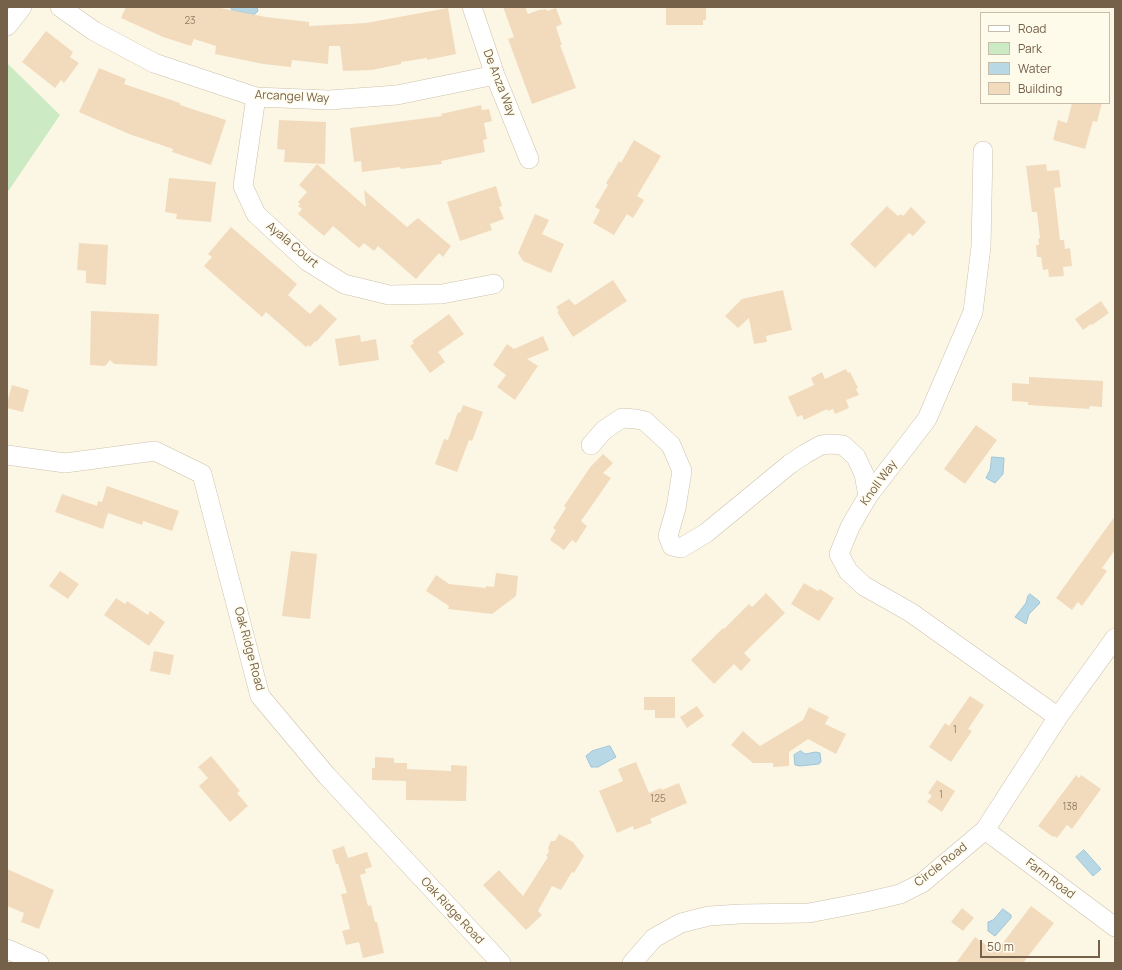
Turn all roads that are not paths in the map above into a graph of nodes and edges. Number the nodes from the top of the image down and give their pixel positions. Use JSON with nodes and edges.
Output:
{"nodes":[{"id":1,"x":22,"y":7,"type":"edge"},
{"id":2,"x":60,"y":7,"type":"edge"},
{"id":3,"x":472,"y":7,"type":"edge"},
{"id":4,"x":7,"y":26,"type":"edge"},
{"id":5,"x":495,"y":75,"type":"junction"},
{"id":6,"x":256,"y":97,"type":"junction"},
{"id":7,"x":983,"y":151,"type":"dead end"},
{"id":8,"x":528,"y":159,"type":"dead end"},
{"id":9,"x":494,"y":284,"type":"dead end"},
{"id":10,"x":591,"y":445,"type":"dead end"},
{"id":11,"x":7,"y":455,"type":"edge"},
{"id":12,"x":868,"y":496,"type":"junction"},
{"id":13,"x":1115,"y":638,"type":"edge"},
{"id":14,"x":1058,"y":717,"type":"junction"},
{"id":15,"x":985,"y":830,"type":"junction"},
{"id":16,"x":1115,"y":927,"type":"edge"},
{"id":17,"x":7,"y":949,"type":"edge"},
{"id":18,"x":39,"y":963,"type":"edge"},
{"id":19,"x":501,"y":963,"type":"edge"},
{"id":20,"x":632,"y":963,"type":"edge"}],
"edges":[{"from":1,"to":4,"type":"street"},
{"from":2,"to":6,"type":"street","name":"Arcangel Way"},
{"from":3,"to":5,"type":"street","name":"De Anza Way"},
{"from":5,"to":6,"type":"street","name":"Arcangel Way"},
{"from":5,"to":8,"type":"street","name":"De Anza Way"},
{"from":6,"to":9,"type":"street","name":"Ayala Court"},
{"from":7,"to":12,"type":"street","name":"Knoll Way"},
{"from":10,"to":12,"type":"street"},
{"from":11,"to":19,"type":"street","name":"Oak Ridge Road"},
{"from":12,"to":14,"type":"street","name":"Knoll Way"},
{"from":13,"to":14,"type":"street","name":"Circle Road"},
{"from":14,"to":15,"type":"street","name":"Circle Road"},
{"from":15,"to":16,"type":"street","name":"Farm Road"},
{"from":15,"to":20,"type":"street","name":"Circle Road"},
{"from":17,"to":18,"type":"street"}]}
